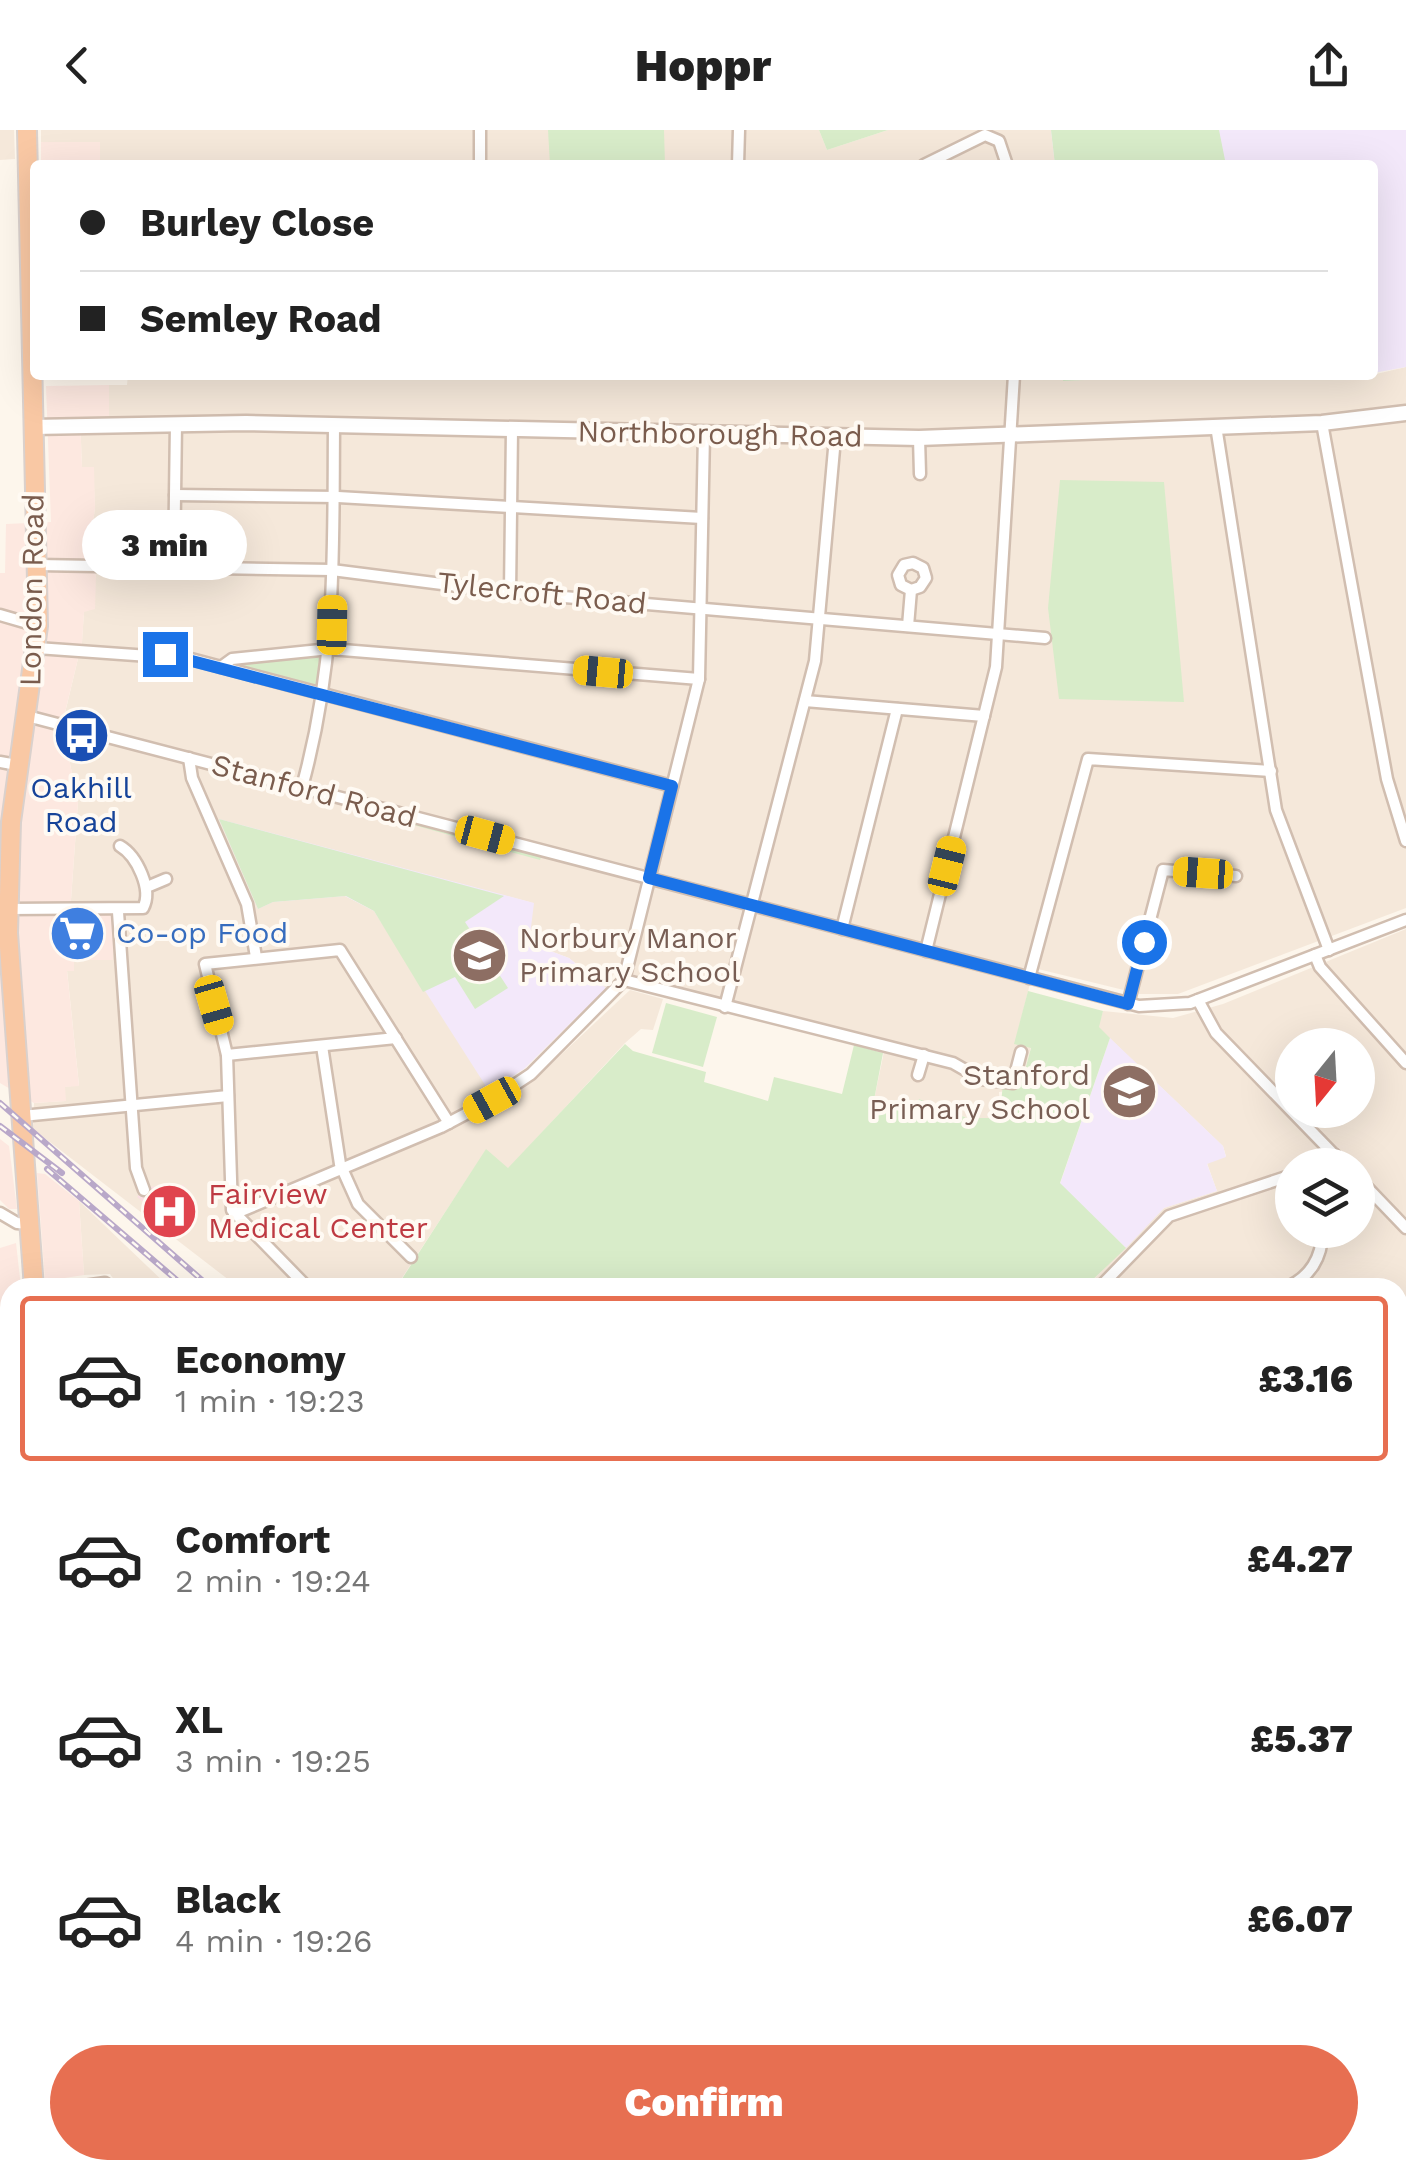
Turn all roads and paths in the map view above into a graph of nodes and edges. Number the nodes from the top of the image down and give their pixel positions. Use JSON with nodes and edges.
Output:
{"nodes":[{"id":1,"x":27,"y":130,"type":"edge"},
{"id":2,"x":480,"y":130,"type":"edge"},
{"id":3,"x":739,"y":130,"type":"edge"},
{"id":4,"x":30,"y":160,"type":"edge"},
{"id":5,"x":480,"y":160,"type":"edge"},
{"id":6,"x":738,"y":160,"type":"edge"},
{"id":7,"x":939,"y":160,"type":"edge"},
{"id":8,"x":1005,"y":160,"type":"edge"},
{"id":9,"x":33,"y":380,"type":"edge"},
{"id":10,"x":1014,"y":380,"type":"edge"},
{"id":11,"x":1406,"y":413,"type":"edge"},
{"id":12,"x":1322,"y":422,"type":"junction"},
{"id":13,"x":176,"y":423,"type":"junction"},
{"id":14,"x":334,"y":425,"type":"junction"},
{"id":15,"x":33,"y":426,"type":"junction"},
{"id":16,"x":1216,"y":426,"type":"junction"},
{"id":17,"x":512,"y":429,"type":"junction"},
{"id":18,"x":704,"y":434,"type":"junction"},
{"id":19,"x":1010,"y":435,"type":"junction"},
{"id":20,"x":835,"y":438,"type":"junction"},
{"id":21,"x":919,"y":438,"type":"junction"},
{"id":22,"x":920,"y":474,"type":"dead end"},
{"id":23,"x":175,"y":495,"type":"junction"},
{"id":24,"x":333,"y":497,"type":"junction"},
{"id":25,"x":511,"y":507,"type":"junction"},
{"id":26,"x":702,"y":518,"type":"junction"},
{"id":27,"x":38,"y":566,"type":"junction"},
{"id":28,"x":174,"y":568,"type":"junction"},
{"id":29,"x":332,"y":570,"type":"junction"},
{"id":30,"x":911,"y":590,"type":"dead end"},
{"id":31,"x":510,"y":592,"type":"junction"},
{"id":32,"x":701,"y":608,"type":"junction"},
{"id":33,"x":0,"y":615,"type":"edge"},
{"id":34,"x":820,"y":618,"type":"junction"},
{"id":35,"x":38,"y":626,"type":"junction"},
{"id":36,"x":908,"y":626,"type":"junction"},
{"id":37,"x":998,"y":634,"type":"junction"},
{"id":38,"x":1045,"y":638,"type":"dead end"},
{"id":39,"x":37,"y":648,"type":"junction"},
{"id":40,"x":330,"y":650,"type":"junction"},
{"id":41,"x":222,"y":667,"type":"junction"},
{"id":42,"x":699,"y":680,"type":"junction"},
{"id":43,"x":325,"y":695,"type":"junction"},
{"id":44,"x":805,"y":701,"type":"junction"},
{"id":45,"x":897,"y":708,"type":"junction"},
{"id":46,"x":27,"y":716,"type":"junction"},
{"id":47,"x":984,"y":716,"type":"junction"},
{"id":48,"x":189,"y":758,"type":"junction"},
{"id":49,"x":9,"y":763,"type":"edge"},
{"id":50,"x":1270,"y":771,"type":"junction"},
{"id":51,"x":672,"y":786,"type":"junction"},
{"id":52,"x":302,"y":787,"type":"junction"},
{"id":53,"x":1406,"y":841,"type":"edge"},
{"id":54,"x":120,"y":846,"type":"dead end"},
{"id":55,"x":1236,"y":876,"type":"dead end"},
{"id":56,"x":649,"y":878,"type":"junction"},
{"id":57,"x":166,"y":879,"type":"dead end"},
{"id":58,"x":147,"y":887,"type":"junction"},
{"id":59,"x":753,"y":906,"type":"junction"},
{"id":60,"x":8,"y":910,"type":"junction"},
{"id":61,"x":118,"y":912,"type":"junction"},
{"id":62,"x":1406,"y":920,"type":"edge"},
{"id":63,"x":842,"y":929,"type":"junction"},
{"id":64,"x":1329,"y":950,"type":"junction"},
{"id":65,"x":926,"y":952,"type":"junction"},
{"id":66,"x":1314,"y":955,"type":"junction"},
{"id":67,"x":256,"y":957,"type":"junction"},
{"id":68,"x":1029,"y":978,"type":"junction"},
{"id":69,"x":5,"y":980,"type":"edge"},
{"id":70,"x":624,"y":980,"type":"junction"},
{"id":71,"x":1198,"y":1000,"type":"junction"},
{"id":72,"x":1128,"y":1004,"type":"junction"},
{"id":73,"x":725,"y":1006,"type":"junction"},
{"id":74,"x":396,"y":1038,"type":"junction"},
{"id":75,"x":322,"y":1046,"type":"junction"},
{"id":76,"x":1021,"y":1052,"type":"dead end"},
{"id":77,"x":227,"y":1055,"type":"junction"},
{"id":78,"x":924,"y":1055,"type":"junction"},
{"id":79,"x":1406,"y":1063,"type":"edge"},
{"id":80,"x":918,"y":1075,"type":"dead end"},
{"id":81,"x":228,"y":1096,"type":"junction"},
{"id":82,"x":132,"y":1104,"type":"junction"},
{"id":83,"x":22,"y":1116,"type":"junction"},
{"id":84,"x":449,"y":1123,"type":"junction"},
{"id":85,"x":1328,"y":1148,"type":"edge"},
{"id":86,"x":342,"y":1169,"type":"junction"},
{"id":87,"x":1275,"y":1182,"type":"edge"},
{"id":88,"x":144,"y":1190,"type":"dead end"},
{"id":89,"x":1375,"y":1196,"type":"edge"},
{"id":90,"x":0,"y":1213,"type":"edge"},
{"id":91,"x":234,"y":1214,"type":"junction"},
{"id":92,"x":31,"y":1224,"type":"junction"},
{"id":93,"x":1406,"y":1228,"type":"edge"},
{"id":94,"x":1318,"y":1248,"type":"edge"},
{"id":95,"x":411,"y":1257,"type":"dead end"},
{"id":96,"x":34,"y":1278,"type":"edge"},
{"id":97,"x":298,"y":1278,"type":"edge"},
{"id":98,"x":1109,"y":1278,"type":"edge"},
{"id":99,"x":1303,"y":1278,"type":"edge"}],
"edges":[{"from":1,"to":4,"type":"highway","name":"London Road"},
{"from":2,"to":5,"type":"street"},
{"from":3,"to":6,"type":"street"},
{"from":7,"to":8,"type":"street"},
{"from":9,"to":15,"type":"highway","name":"London Road"},
{"from":10,"to":19,"type":"street"},
{"from":11,"to":12,"type":"street","name":"Northborough Road"},
{"from":12,"to":16,"type":"street","name":"Northborough Road"},
{"from":12,"to":53,"type":"street"},
{"from":13,"to":14,"type":"street","name":"Northborough Road"},
{"from":13,"to":15,"type":"street","name":"Northborough Road"},
{"from":13,"to":23,"type":"street"},
{"from":14,"to":17,"type":"street","name":"Northborough Road"},
{"from":14,"to":24,"type":"street"},
{"from":15,"to":27,"type":"highway","name":"London Road"},
{"from":16,"to":19,"type":"street","name":"Northborough Road"},
{"from":16,"to":50,"type":"street"},
{"from":17,"to":18,"type":"street","name":"Northborough Road"},
{"from":17,"to":25,"type":"street"},
{"from":18,"to":20,"type":"street","name":"Northborough Road"},
{"from":18,"to":26,"type":"street"},
{"from":19,"to":21,"type":"street","name":"Northborough Road"},
{"from":19,"to":37,"type":"street"},
{"from":20,"to":21,"type":"street","name":"Northborough Road"},
{"from":20,"to":34,"type":"street"},
{"from":21,"to":22,"type":"street"},
{"from":23,"to":24,"type":"street"},
{"from":23,"to":28,"type":"street"},
{"from":24,"to":25,"type":"street"},
{"from":24,"to":29,"type":"street"},
{"from":25,"to":26,"type":"street"},
{"from":25,"to":31,"type":"street"},
{"from":26,"to":32,"type":"street"},
{"from":27,"to":28,"type":"street","name":"Tylecroft Road"},
{"from":27,"to":35,"type":"highway","name":"London Road"},
{"from":28,"to":29,"type":"street","name":"Tylecroft Road"},
{"from":29,"to":31,"type":"street","name":"Tylecroft Road"},
{"from":29,"to":40,"type":"street"},
{"from":30,"to":36,"type":"street"},
{"from":31,"to":32,"type":"street","name":"Tylecroft Road"},
{"from":32,"to":34,"type":"street","name":"Tylecroft Road"},
{"from":32,"to":42,"type":"street"},
{"from":33,"to":35,"type":"street"},
{"from":34,"to":36,"type":"street","name":"Tylecroft Road"},
{"from":34,"to":44,"type":"street"},
{"from":35,"to":39,"type":"highway","name":"London Road"},
{"from":36,"to":37,"type":"street","name":"Tylecroft Road"},
{"from":37,"to":38,"type":"street","name":"Tylecroft Road"},
{"from":37,"to":47,"type":"street"},
{"from":39,"to":41,"type":"street"},
{"from":39,"to":46,"type":"highway","name":"London Road"},
{"from":40,"to":41,"type":"street"},
{"from":40,"to":42,"type":"street"},
{"from":40,"to":43,"type":"street"},
{"from":41,"to":43,"type":"street"},
{"from":42,"to":51,"type":"street"},
{"from":43,"to":51,"type":"street"},
{"from":43,"to":52,"type":"street"},
{"from":44,"to":45,"type":"street"},
{"from":44,"to":59,"type":"street"},
{"from":45,"to":47,"type":"street"},
{"from":45,"to":63,"type":"street"},
{"from":46,"to":48,"type":"street","name":"Stanford Road"},
{"from":46,"to":49,"type":"highway","name":"London Road"},
{"from":47,"to":65,"type":"street"},
{"from":48,"to":52,"type":"street","name":"Stanford Road"},
{"from":48,"to":67,"type":"street"},
{"from":49,"to":60,"type":"highway","name":"London Road"},
{"from":50,"to":64,"type":"street"},
{"from":50,"to":68,"type":"street"},
{"from":51,"to":56,"type":"street"},
{"from":52,"to":56,"type":"street","name":"Stanford Road"},
{"from":54,"to":58,"type":"street"},
{"from":55,"to":72,"type":"street"},
{"from":56,"to":59,"type":"street","name":"Stanford Road"},
{"from":56,"to":70,"type":"street"},
{"from":57,"to":58,"type":"street"},
{"from":58,"to":61,"type":"street"},
{"from":59,"to":63,"type":"street","name":"Stanford Road"},
{"from":59,"to":73,"type":"street"},
{"from":60,"to":61,"type":"street"},
{"from":60,"to":69,"type":"highway","name":"London Road"},
{"from":61,"to":82,"type":"street"},
{"from":62,"to":64,"type":"street","name":"Stanford Road"},
{"from":63,"to":65,"type":"street","name":"Stanford Road"},
{"from":64,"to":66,"type":"street","name":"Stanford Road"},
{"from":65,"to":68,"type":"street","name":"Stanford Road"},
{"from":66,"to":71,"type":"street","name":"Stanford Road"},
{"from":66,"to":79,"type":"street"},
{"from":67,"to":74,"type":"street"},
{"from":67,"to":77,"type":"street"},
{"from":68,"to":72,"type":"street","name":"Stanford Road"},
{"from":69,"to":83,"type":"highway","name":"London Road"},
{"from":70,"to":73,"type":"street"},
{"from":70,"to":84,"type":"street"},
{"from":71,"to":72,"type":"street","name":"Stanford Road"},
{"from":71,"to":85,"type":"street"},
{"from":73,"to":78,"type":"street"},
{"from":74,"to":75,"type":"street"},
{"from":74,"to":84,"type":"street"},
{"from":75,"to":77,"type":"street"},
{"from":75,"to":86,"type":"street"},
{"from":76,"to":78,"type":"street"},
{"from":77,"to":81,"type":"street"},
{"from":78,"to":80,"type":"street"},
{"from":81,"to":82,"type":"street"},
{"from":81,"to":91,"type":"street"},
{"from":82,"to":83,"type":"street"},
{"from":82,"to":88,"type":"street"},
{"from":83,"to":92,"type":"highway","name":"London Road"},
{"from":84,"to":86,"type":"street"},
{"from":86,"to":91,"type":"street"},
{"from":86,"to":95,"type":"street"},
{"from":87,"to":98,"type":"street"},
{"from":89,"to":93,"type":"street"},
{"from":90,"to":92,"type":"street"},
{"from":91,"to":97,"type":"street"},
{"from":92,"to":96,"type":"highway","name":"London Road"},
{"from":94,"to":99,"type":"street"}]}
